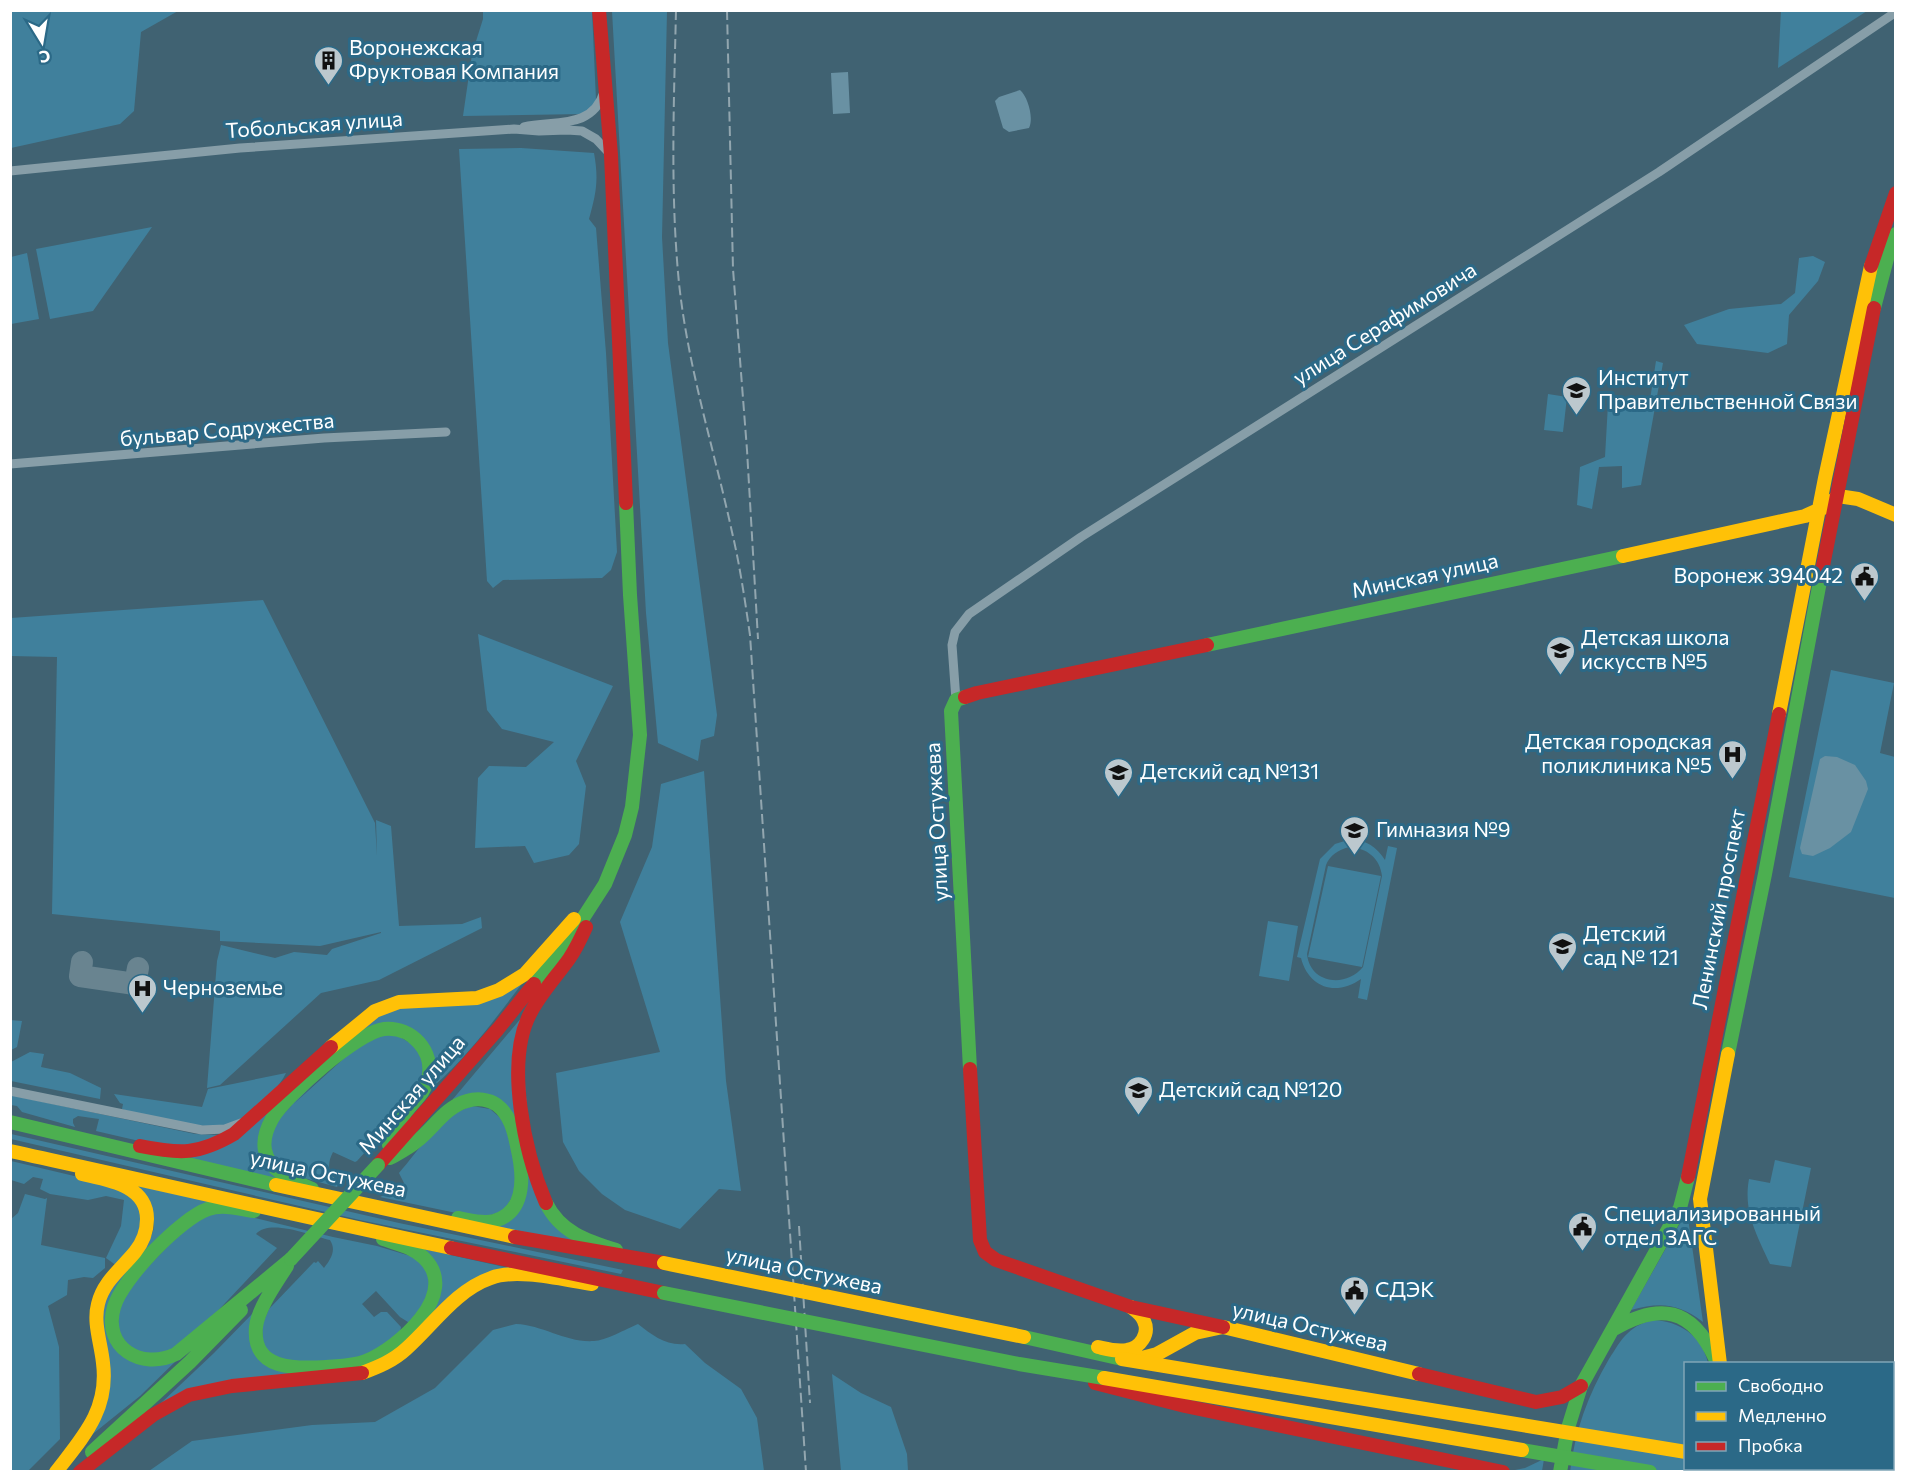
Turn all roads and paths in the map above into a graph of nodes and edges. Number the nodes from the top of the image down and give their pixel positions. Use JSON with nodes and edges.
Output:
{"nodes":[{"id":1,"x":599,"y":10,"type":"edge"},
{"id":2,"x":1896,"y":12,"type":"edge"},
{"id":3,"x":605,"y":84,"type":"junction"},
{"id":4,"x":514,"y":129,"type":"junction"},
{"id":5,"x":611,"y":155,"type":"junction"},
{"id":6,"x":10,"y":171,"type":"edge"},
{"id":7,"x":1896,"y":194,"type":"edge"},
{"id":8,"x":1896,"y":234,"type":"edge"},
{"id":9,"x":446,"y":432,"type":"dead end"},
{"id":10,"x":10,"y":465,"type":"edge"},
{"id":11,"x":1838,"y":496,"type":"junction"},
{"id":12,"x":1820,"y":510,"type":"junction"},
{"id":13,"x":1896,"y":515,"type":"edge"},
{"id":14,"x":956,"y":700,"type":"junction"},
{"id":15,"x":605,"y":884,"type":"junction"},
{"id":16,"x":10,"y":1091,"type":"edge"},
{"id":17,"x":263,"y":1108,"type":"junction"},
{"id":18,"x":12,"y":1122,"type":"edge"},
{"id":19,"x":10,"y":1152,"type":"edge"},
{"id":20,"x":378,"y":1165,"type":"junction"},
{"id":21,"x":321,"y":1194,"type":"junction"},
{"id":22,"x":382,"y":1207,"type":"junction"},
{"id":23,"x":297,"y":1216,"type":"junction"},
{"id":24,"x":354,"y":1228,"type":"junction"},
{"id":25,"x":291,"y":1259,"type":"junction"},
{"id":26,"x":664,"y":1263,"type":"junction"},
{"id":27,"x":664,"y":1293,"type":"junction"},
{"id":28,"x":1131,"y":1307,"type":"junction"},
{"id":29,"x":1223,"y":1327,"type":"junction"},
{"id":30,"x":1612,"y":1330,"type":"junction"},
{"id":31,"x":1023,"y":1338,"type":"junction"},
{"id":32,"x":1122,"y":1359,"type":"junction"},
{"id":33,"x":1718,"y":1362,"type":"edge"},
{"id":34,"x":1719,"y":1362,"type":"edge"},
{"id":35,"x":1019,"y":1364,"type":"junction"},
{"id":36,"x":1581,"y":1386,"type":"junction"},
{"id":37,"x":1684,"y":1452,"type":"edge"},
{"id":38,"x":56,"y":1472,"type":"edge"},
{"id":39,"x":72,"y":1472,"type":"edge"},
{"id":40,"x":80,"y":1472,"type":"edge"},
{"id":41,"x":1503,"y":1472,"type":"edge"},
{"id":42,"x":1560,"y":1472,"type":"edge"},
{"id":43,"x":1650,"y":1472,"type":"edge"}],
"edges":[{"from":1,"to":3,"type":"street","name":"Минская улица"},
{"from":2,"to":14,"type":"street","name":"улица Серафимовича"},
{"from":3,"to":4,"type":"street"},
{"from":3,"to":5,"type":"street","name":"Минская улица"},
{"from":4,"to":5,"type":"street","name":"Тобольская улица"},
{"from":4,"to":6,"type":"street","name":"Тобольская улица"},
{"from":5,"to":15,"type":"street","name":"Минская улица"},
{"from":7,"to":12,"type":"street","name":"Ленинский проспект"},
{"from":8,"to":11,"type":"street","name":"Ленинский проспект"},
{"from":9,"to":10,"type":"street","name":"бульвар Содружества"},
{"from":11,"to":12,"type":"street","name":"Минская улица"},
{"from":11,"to":13,"type":"street"},
{"from":11,"to":34,"type":"street","name":"Ленинский проспект"},
{"from":12,"to":14,"type":"street","name":"Минская улица"},
{"from":12,"to":30,"type":"street","name":"Ленинский проспект"},
{"from":14,"to":28,"type":"street","name":"улица Остужева"},
{"from":15,"to":17,"type":"street"},
{"from":15,"to":20,"type":"street","name":"Минская улица"},
{"from":15,"to":26,"type":"street"},
{"from":16,"to":17,"type":"street"},
{"from":17,"to":18,"type":"street"},
{"from":18,"to":21,"type":"street","name":"улица Остужева"},
{"from":19,"to":23,"type":"street"},
{"from":19,"to":38,"type":"street"},
{"from":20,"to":21,"type":"street"},
{"from":20,"to":22,"type":"street"},
{"from":20,"to":25,"type":"street","name":"Минская улица","bridge":true},
{"from":21,"to":22,"type":"street","name":"улица Остужева"},
{"from":22,"to":26,"type":"street","name":"улица Остужева"},
{"from":23,"to":24,"type":"street"},
{"from":23,"to":25,"type":"street"},
{"from":24,"to":25,"type":"street"},
{"from":24,"to":27,"type":"street"},
{"from":25,"to":39,"type":"street","name":"Минская улица"},
{"from":26,"to":31,"type":"street","name":"улица Остужева","bridge":true},
{"from":27,"to":35,"type":"street","bridge":true},
{"from":27,"to":40,"type":"street"},
{"from":28,"to":29,"type":"street","name":"улица Остужева"},
{"from":28,"to":31,"type":"street"},
{"from":29,"to":32,"type":"street","name":"улица Остужева"},
{"from":29,"to":36,"type":"street","name":"улица Остужева"},
{"from":30,"to":33,"type":"street"},
{"from":30,"to":36,"type":"street","name":"Ленинский проспект"},
{"from":31,"to":32,"type":"street","name":"улица Остужева"},
{"from":32,"to":37,"type":"street","bridge":true},
{"from":35,"to":41,"type":"street"},
{"from":35,"to":43,"type":"street","bridge":true},
{"from":36,"to":42,"type":"street","name":"Ленинский проспект"}]}
